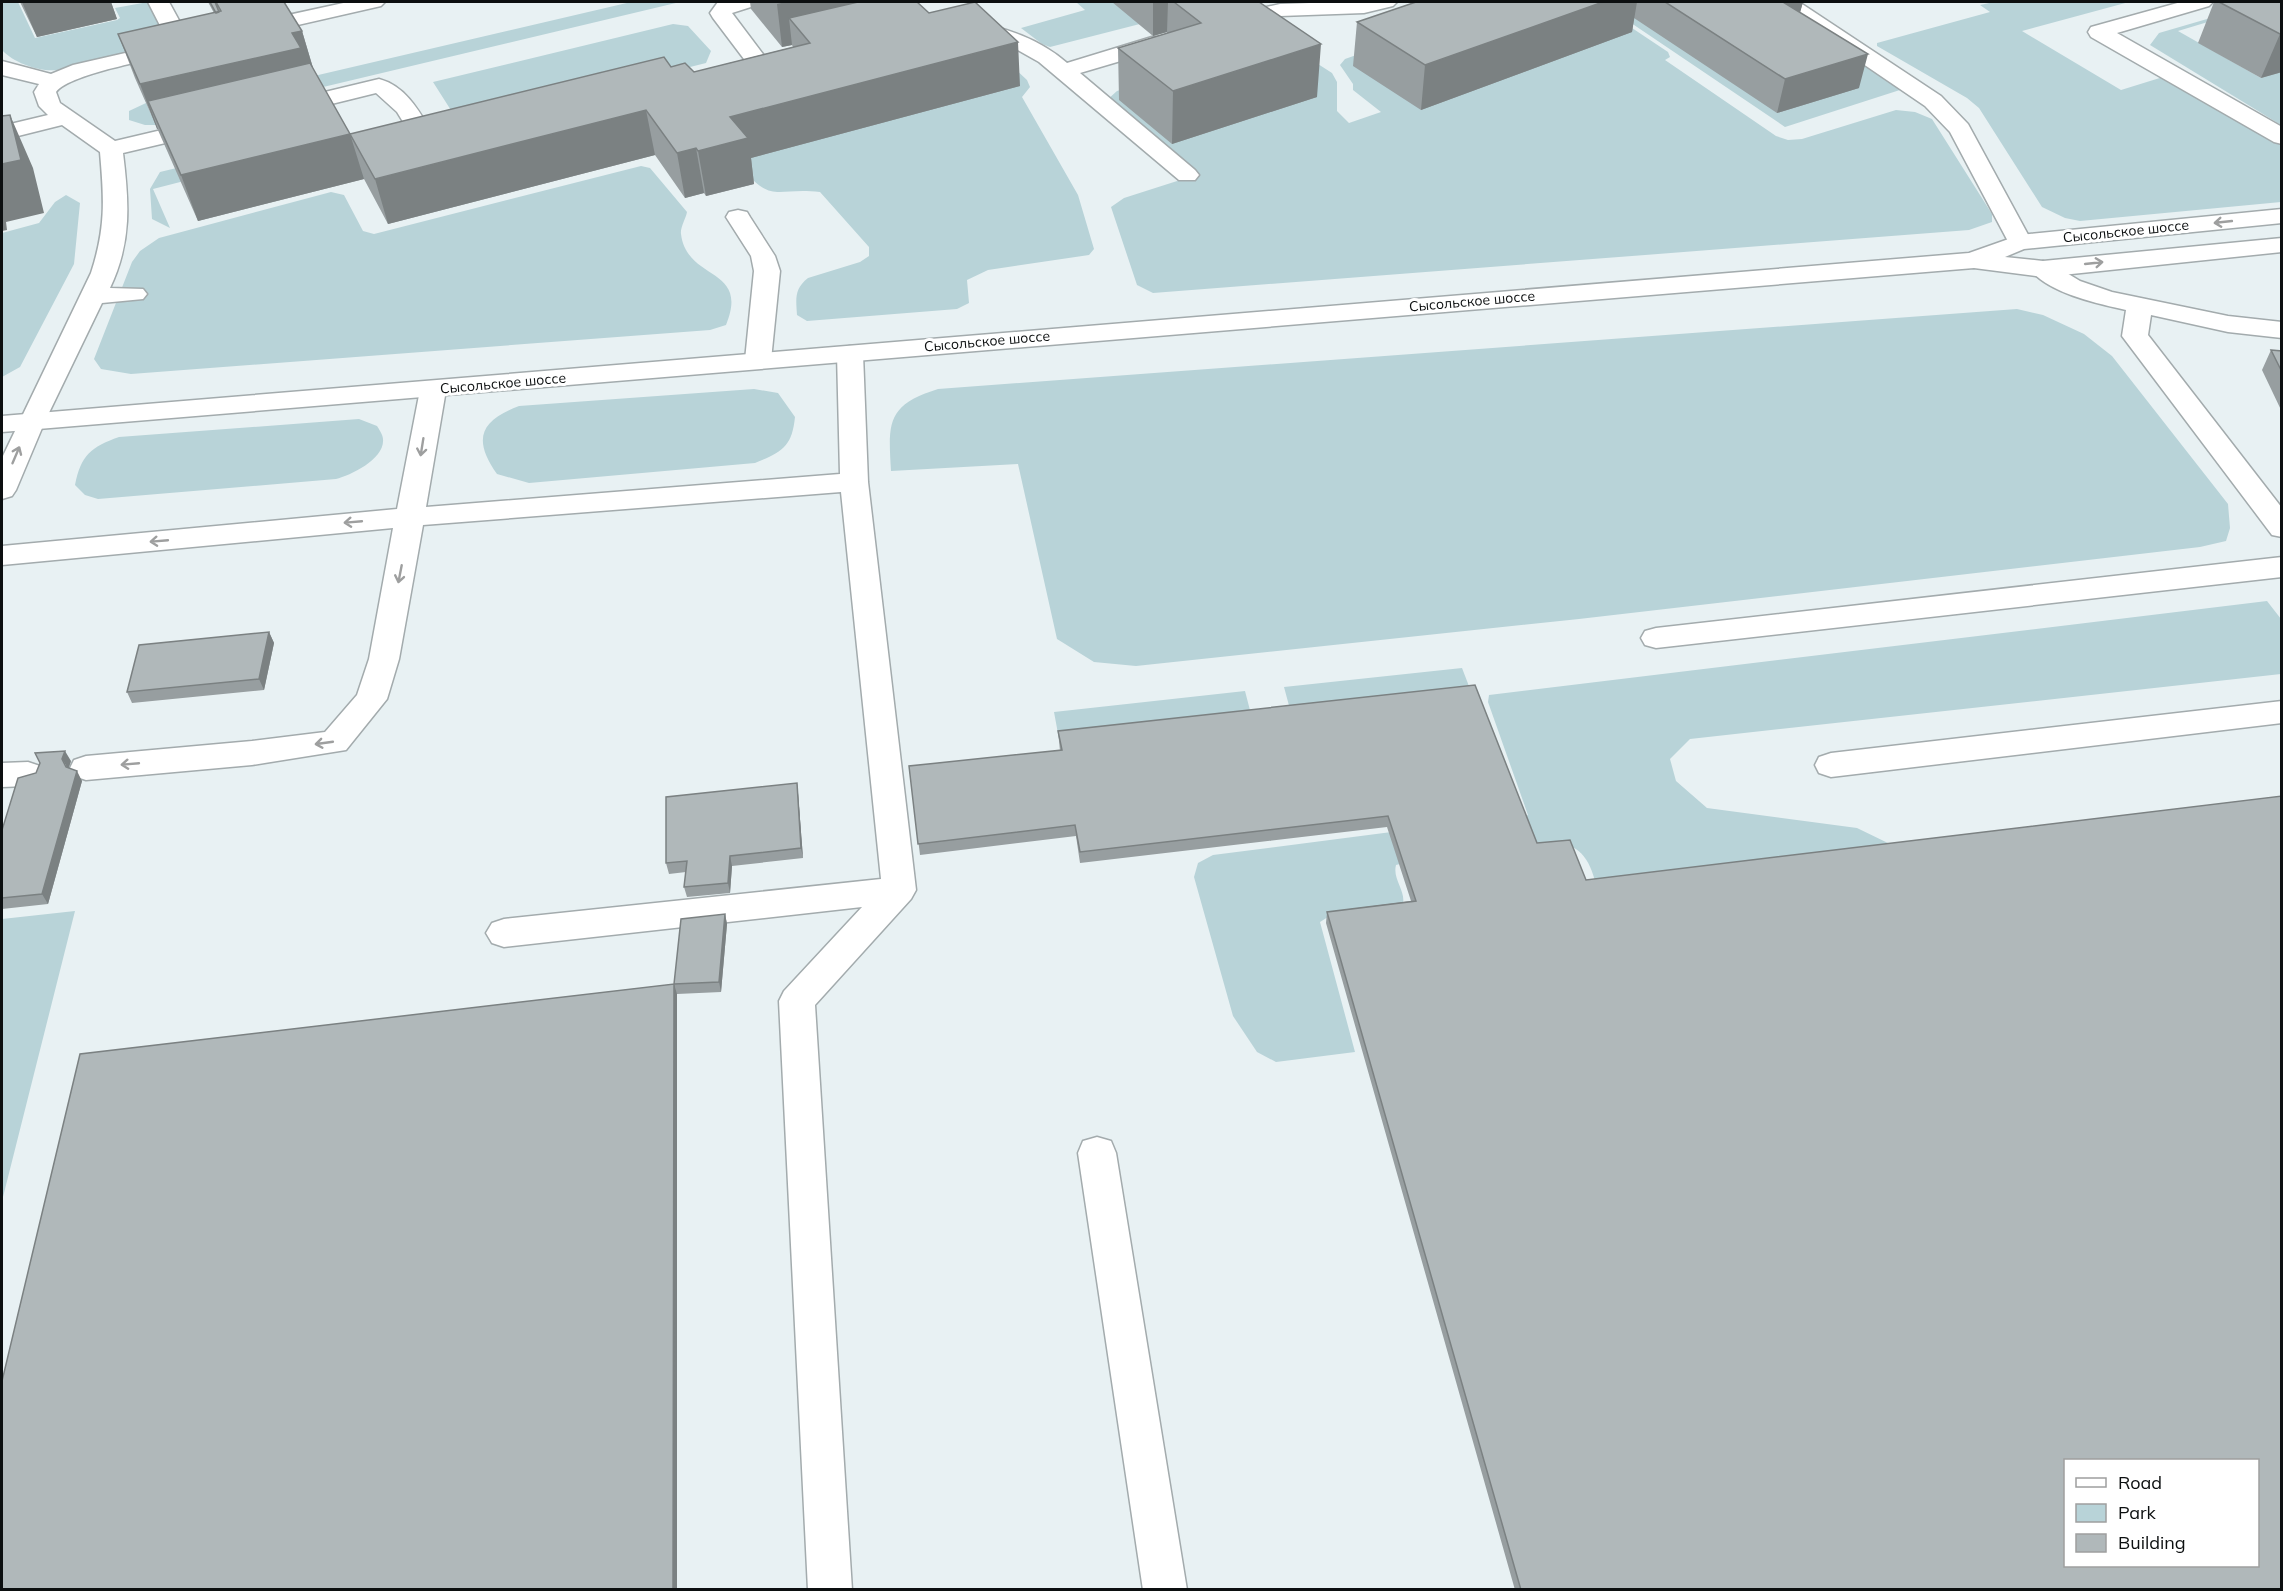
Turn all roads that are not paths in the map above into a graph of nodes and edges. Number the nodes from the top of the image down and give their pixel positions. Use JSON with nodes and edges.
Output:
{"nodes":[{"id":1,"x":159,"y":2,"type":"edge"},
{"id":2,"x":374,"y":2,"type":"edge"},
{"id":3,"x":747,"y":2,"type":"edge"},
{"id":4,"x":1386,"y":2,"type":"edge"},
{"id":5,"x":1785,"y":2,"type":"edge"},
{"id":6,"x":2202,"y":2,"type":"edge"},
{"id":7,"x":335,"y":6,"type":"edge"},
{"id":8,"x":950,"y":24,"type":"edge"},
{"id":9,"x":1204,"y":29,"type":"edge"},
{"id":10,"x":227,"y":36,"type":"edge"},
{"id":11,"x":1182,"y":36,"type":"edge"},
{"id":12,"x":204,"y":41,"type":"edge"},
{"id":13,"x":182,"y":46,"type":"junction"},
{"id":14,"x":781,"y":56,"type":"edge"},
{"id":15,"x":758,"y":62,"type":"junction"},
{"id":16,"x":736,"y":67,"type":"edge"},
{"id":17,"x":2,"y":68,"type":"edge"},
{"id":18,"x":1064,"y":71,"type":"junction"},
{"id":19,"x":53,"y":81,"type":"junction"},
{"id":20,"x":263,"y":113,"type":"edge"},
{"id":21,"x":64,"y":118,"type":"junction"},
{"id":22,"x":228,"y":122,"type":"edge"},
{"id":23,"x":2,"y":133,"type":"edge"},
{"id":24,"x":464,"y":133,"type":"edge"},
{"id":25,"x":2282,"y":137,"type":"edge"},
{"id":26,"x":111,"y":149,"type":"junction"},
{"id":27,"x":1187,"y":176,"type":"dead end"},
{"id":28,"x":2282,"y":216,"type":"edge"},
{"id":29,"x":738,"y":217,"type":"dead end"},
{"id":30,"x":2020,"y":242,"type":"junction"},
{"id":31,"x":2282,"y":244,"type":"edge"},
{"id":32,"x":1974,"y":260,"type":"junction"},
{"id":33,"x":2043,"y":268,"type":"junction"},
{"id":34,"x":134,"y":294,"type":"dead end"},
{"id":35,"x":93,"y":296,"type":"junction"},
{"id":36,"x":2140,"y":305,"type":"junction"},
{"id":37,"x":2282,"y":330,"type":"edge"},
{"id":38,"x":850,"y":354,"type":"junction"},
{"id":39,"x":758,"y":360,"type":"junction"},
{"id":40,"x":433,"y":390,"type":"junction"},
{"id":41,"x":31,"y":421,"type":"junction"},
{"id":42,"x":2,"y":424,"type":"edge"},
{"id":43,"x":854,"y":482,"type":"junction"},
{"id":44,"x":2,"y":490,"type":"edge"},
{"id":45,"x":411,"y":517,"type":"junction"},
{"id":46,"x":2282,"y":528,"type":"edge"},
{"id":47,"x":2,"y":555,"type":"edge"},
{"id":48,"x":2282,"y":567,"type":"edge"},
{"id":49,"x":1656,"y":638,"type":"dead end"},
{"id":50,"x":2282,"y":712,"type":"edge"},
{"id":51,"x":1832,"y":765,"type":"dead end"},
{"id":52,"x":86,"y":768,"type":"dead end"},
{"id":53,"x":899,"y":890,"type":"junction"},
{"id":54,"x":504,"y":933,"type":"dead end"},
{"id":55,"x":1097,"y":1153,"type":"dead end"},
{"id":56,"x":830,"y":1590,"type":"edge"},
{"id":57,"x":1165,"y":1590,"type":"edge"}],
"edges":[{"from":1,"to":13,"type":"main road"},
{"from":2,"to":7,"type":"main road"},
{"from":3,"to":15,"type":"main road"},
{"from":4,"to":9,"type":"main road"},
{"from":5,"to":30,"type":"main road"},
{"from":6,"to":25,"type":"main road"},
{"from":7,"to":10,"type":"main road"},
{"from":8,"to":18,"type":"main road"},
{"from":11,"to":18,"type":"main road"},
{"from":12,"to":13,"type":"main road"},
{"from":13,"to":19,"type":"main road"},
{"from":14,"to":15,"type":"main road"},
{"from":15,"to":16,"type":"main road"},
{"from":17,"to":19,"type":"main road"},
{"from":18,"to":27,"type":"main road"},
{"from":19,"to":21,"type":"main road"},
{"from":20,"to":24,"type":"main road"},
{"from":21,"to":23,"type":"main road"},
{"from":21,"to":26,"type":"main road"},
{"from":22,"to":26,"type":"main road"},
{"from":26,"to":35,"type":"main road"},
{"from":28,"to":30,"type":"main road","name":"Сысольское шоссе","one_way":true},
{"from":29,"to":39,"type":"main road"},
{"from":30,"to":32,"type":"main road","name":"Сысольское шоссе"},
{"from":33,"to":31,"type":"main road","name":"Сысольское шоссе","one_way":true},
{"from":32,"to":33,"type":"main road","name":"Сысольское шоссе"},
{"from":32,"to":38,"type":"main road","name":"Сысольское шоссе"},
{"from":33,"to":36,"type":"main road"},
{"from":34,"to":35,"type":"main road"},
{"from":35,"to":41,"type":"main road"},
{"from":36,"to":37,"type":"main road"},
{"from":36,"to":46,"type":"main road"},
{"from":38,"to":39,"type":"main road","name":"Сысольское шоссе"},
{"from":38,"to":43,"type":"main road"},
{"from":39,"to":40,"type":"main road","name":"Сысольское шоссе"},
{"from":40,"to":41,"type":"main road","name":"Сысольское шоссе"},
{"from":40,"to":45,"type":"main road","one_way":true},
{"from":41,"to":42,"type":"main road","name":"Сысольское шоссе"},
{"from":44,"to":41,"type":"main road","one_way":true},
{"from":43,"to":45,"type":"main road"},
{"from":43,"to":53,"type":"main road"},
{"from":45,"to":47,"type":"main road","one_way":true},
{"from":45,"to":52,"type":"main road","one_way":true},
{"from":48,"to":49,"type":"main road"},
{"from":50,"to":51,"type":"main road"},
{"from":53,"to":54,"type":"main road"},
{"from":53,"to":56,"type":"main road"},
{"from":55,"to":57,"type":"main road"}]}
